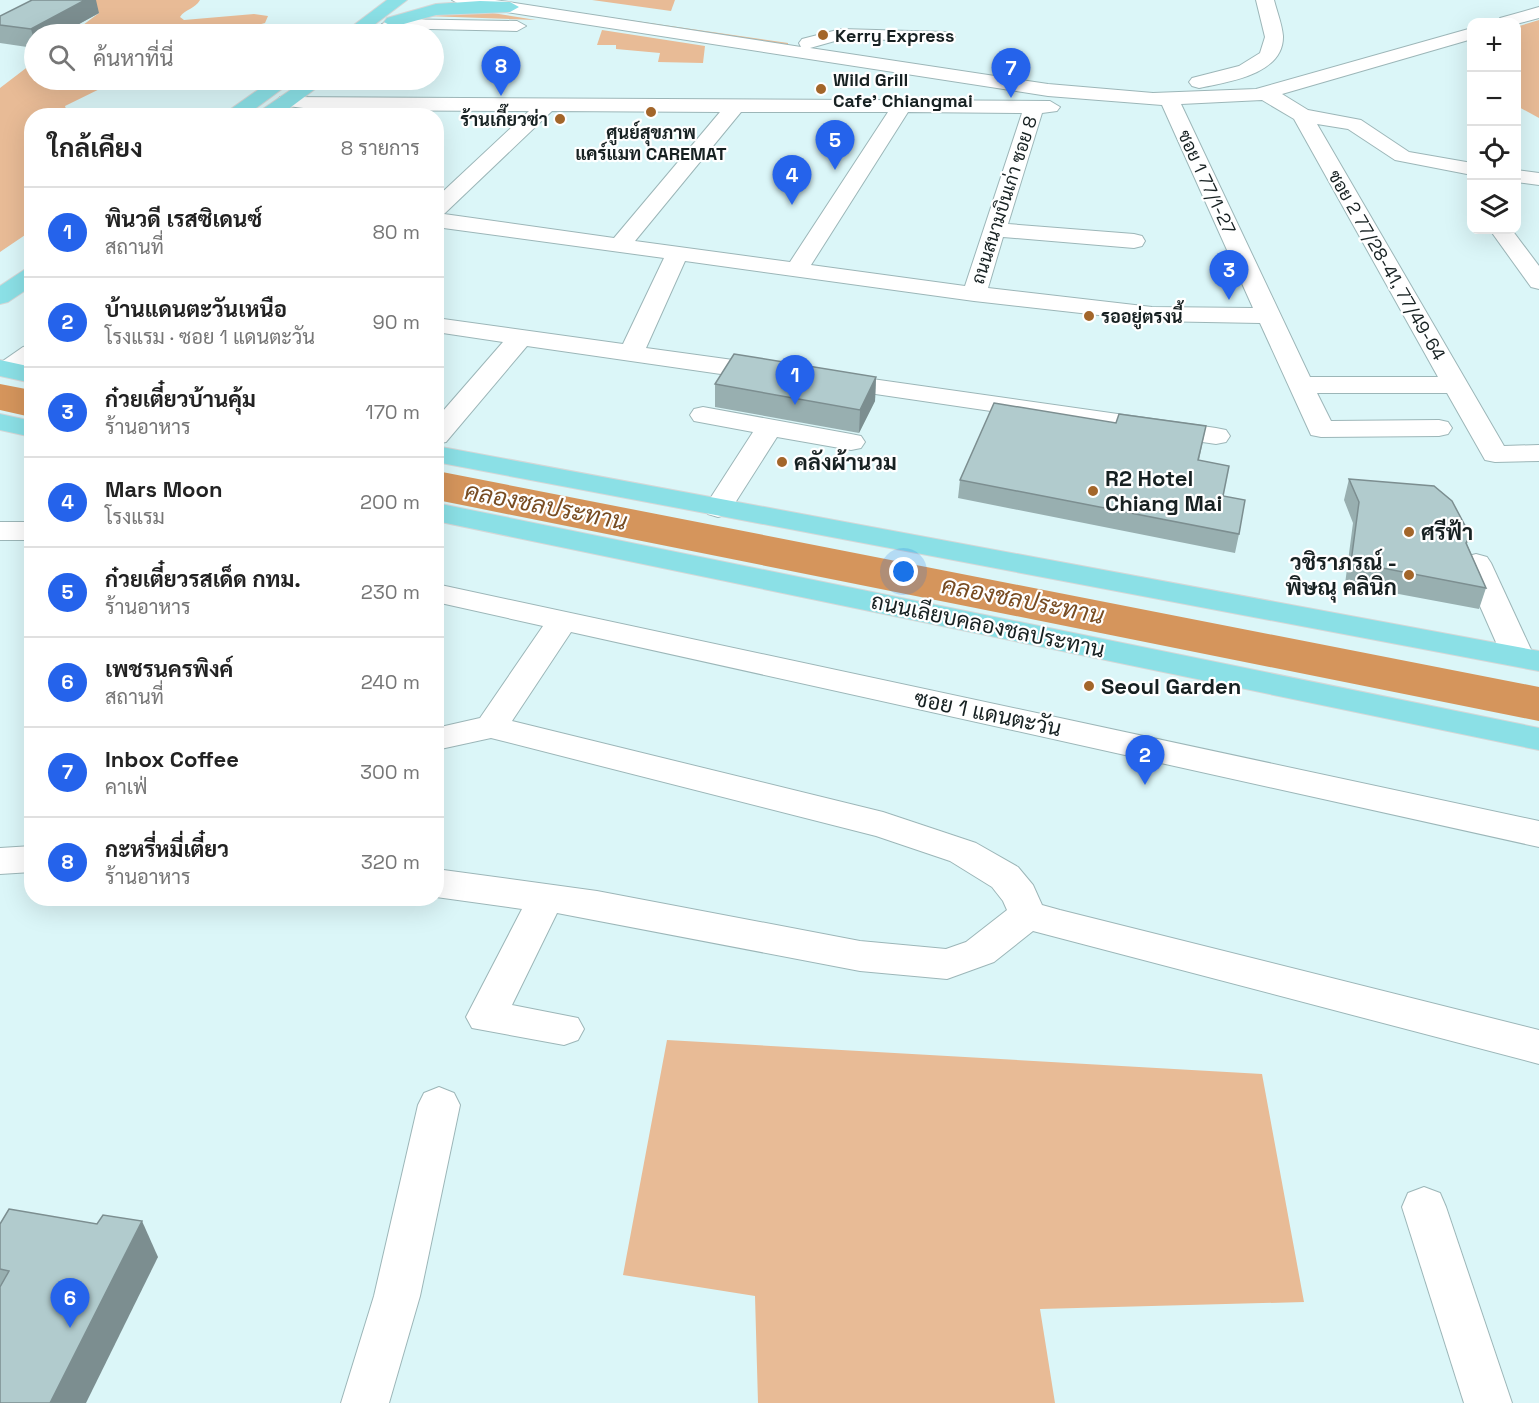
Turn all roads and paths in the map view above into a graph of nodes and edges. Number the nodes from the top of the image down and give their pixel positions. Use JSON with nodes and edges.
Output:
{"nodes":[{"id":1,"x":373,"y":0,"type":"edge"},
{"id":2,"x":398,"y":0,"type":"edge"},
{"id":3,"x":421,"y":0,"type":"edge"},
{"id":4,"x":461,"y":0,"type":"edge"},
{"id":5,"x":1264,"y":0,"type":"edge"},
{"id":6,"x":516,"y":4,"type":"edge"},
{"id":7,"x":1539,"y":12,"type":"edge"},
{"id":8,"x":1519,"y":18,"type":"edge"},
{"id":9,"x":382,"y":24,"type":"edge"},
{"id":10,"x":384,"y":24,"type":"edge"},
{"id":11,"x":386,"y":24,"type":"edge"},
{"id":12,"x":388,"y":24,"type":"edge"},
{"id":13,"x":444,"y":26,"type":"edge"},
{"id":14,"x":636,"y":27,"type":"junction"},
{"id":15,"x":1467,"y":34,"type":"edge"},
{"id":16,"x":808,"y":43,"type":"junction"},
{"id":17,"x":947,"y":64,"type":"junction"},
{"id":18,"x":1325,"y":76,"type":"junction"},
{"id":19,"x":269,"y":90,"type":"edge"},
{"id":20,"x":303,"y":90,"type":"edge"},
{"id":21,"x":1114,"y":93,"type":"junction"},
{"id":22,"x":1263,"y":93,"type":"junction"},
{"id":23,"x":1165,"y":94,"type":"junction"},
{"id":24,"x":287,"y":101,"type":"junction"},
{"id":25,"x":547,"y":105,"type":"junction"},
{"id":26,"x":736,"y":105,"type":"junction"},
{"id":27,"x":902,"y":106,"type":"junction"},
{"id":28,"x":1034,"y":107,"type":"junction"},
{"id":29,"x":243,"y":108,"type":"edge"},
{"id":30,"x":278,"y":108,"type":"edge"},
{"id":31,"x":1302,"y":115,"type":"junction"},
{"id":32,"x":1463,"y":167,"type":"edge"},
{"id":33,"x":1521,"y":177,"type":"edge"},
{"id":34,"x":1539,"y":179,"type":"edge"},
{"id":35,"x":444,"y":202,"type":"edge"},
{"id":36,"x":444,"y":221,"type":"edge"},
{"id":37,"x":995,"y":230,"type":"junction"},
{"id":38,"x":1504,"y":234,"type":"edge"},
{"id":39,"x":1134,"y":241,"type":"dead end"},
{"id":40,"x":619,"y":246,"type":"junction"},
{"id":41,"x":677,"y":254,"type":"junction"},
{"id":42,"x":24,"y":266,"type":"edge"},
{"id":43,"x":24,"y":270,"type":"edge"},
{"id":44,"x":796,"y":270,"type":"junction"},
{"id":45,"x":0,"y":271,"type":"edge"},
{"id":46,"x":1539,"y":282,"type":"edge"},
{"id":47,"x":974,"y":294,"type":"junction"},
{"id":48,"x":0,"y":297,"type":"edge"},
{"id":49,"x":1269,"y":316,"type":"junction"},
{"id":50,"x":444,"y":326,"type":"edge"},
{"id":51,"x":521,"y":337,"type":"junction"},
{"id":52,"x":631,"y":352,"type":"junction"},
{"id":53,"x":24,"y":360,"type":"edge"},
{"id":54,"x":13,"y":371,"type":"edge"},
{"id":55,"x":1301,"y":385,"type":"junction"},
{"id":56,"x":1455,"y":385,"type":"junction"},
{"id":57,"x":703,"y":415,"type":"dead end"},
{"id":58,"x":0,"y":422,"type":"edge"},
{"id":59,"x":24,"y":427,"type":"edge"},
{"id":60,"x":444,"y":427,"type":"edge"},
{"id":61,"x":770,"y":427,"type":"junction"},
{"id":62,"x":1439,"y":428,"type":"dead end"},
{"id":63,"x":1215,"y":436,"type":"dead end"},
{"id":64,"x":851,"y":442,"type":"dead end"},
{"id":65,"x":1539,"y":453,"type":"edge"},
{"id":66,"x":444,"y":456,"type":"edge"},
{"id":67,"x":718,"y":508,"type":"junction"},
{"id":68,"x":444,"y":514,"type":"edge"},
{"id":69,"x":0,"y":531,"type":"edge"},
{"id":70,"x":24,"y":531,"type":"edge"},
{"id":71,"x":1476,"y":563,"type":"edge"},
{"id":72,"x":444,"y":595,"type":"edge"},
{"id":73,"x":563,"y":620,"type":"junction"},
{"id":74,"x":1529,"y":658,"type":"edge"},
{"id":75,"x":491,"y":727,"type":"junction"},
{"id":76,"x":444,"y":737,"type":"edge"},
{"id":77,"x":1539,"y":739,"type":"edge"},
{"id":78,"x":1539,"y":834,"type":"edge"},
{"id":79,"x":24,"y":860,"type":"edge"},
{"id":80,"x":0,"y":861,"type":"edge"},
{"id":81,"x":444,"y":884,"type":"edge"},
{"id":82,"x":546,"y":898,"type":"junction"},
{"id":83,"x":1027,"y":914,"type":"junction"},
{"id":84,"x":564,"y":1029,"type":"dead end"},
{"id":85,"x":1539,"y":1047,"type":"edge"},
{"id":86,"x":439,"y":1105,"type":"dead end"},
{"id":87,"x":1424,"y":1207,"type":"dead end"},
{"id":88,"x":365,"y":1403,"type":"edge"},
{"id":89,"x":1488,"y":1403,"type":"edge"}],
"edges":[{"from":1,"to":9,"type":"main road"},
{"from":2,"to":10,"type":"main road"},
{"from":3,"to":11,"type":"main road"},
{"from":4,"to":6,"type":"street"},
{"from":5,"to":23,"type":"street"},
{"from":6,"to":12,"type":"main road"},
{"from":6,"to":14,"type":"street"},
{"from":6,"to":16,"type":"street"},
{"from":7,"to":8,"type":"street"},
{"from":13,"to":14,"type":"street"},
{"from":14,"to":21,"type":"street"},
{"from":15,"to":18,"type":"street"},
{"from":16,"to":17,"type":"street"},
{"from":16,"to":17,"type":"street"},
{"from":17,"to":21,"type":"street"},
{"from":18,"to":22,"type":"street"},
{"from":18,"to":23,"type":"street"},
{"from":19,"to":29,"type":"main road"},
{"from":20,"to":24,"type":"main road"},
{"from":21,"to":23,"type":"street"},
{"from":21,"to":28,"type":"street"},
{"from":22,"to":23,"type":"street"},
{"from":22,"to":31,"type":"street","name":"ซอย 2 77/28-41, 77/49-64"},
{"from":23,"to":49,"type":"street","name":"ซอย 1 77/1-27"},
{"from":24,"to":25,"type":"street"},
{"from":24,"to":30,"type":"main road"},
{"from":25,"to":26,"type":"street"},
{"from":25,"to":35,"type":"street"},
{"from":26,"to":27,"type":"street"},
{"from":26,"to":40,"type":"street"},
{"from":27,"to":28,"type":"street"},
{"from":27,"to":44,"type":"street"},
{"from":28,"to":37,"type":"street","name":"ถนนสนามบินเก่า ซอย 8"},
{"from":31,"to":32,"type":"street"},
{"from":31,"to":56,"type":"street","name":"ซอย 2 77/28-41, 77/49-64"},
{"from":33,"to":34,"type":"street"},
{"from":36,"to":40,"type":"street"},
{"from":37,"to":39,"type":"street"},
{"from":37,"to":47,"type":"street","name":"ถนนสนามบินเก่า ซอย 8"},
{"from":38,"to":46,"type":"street"},
{"from":40,"to":41,"type":"street"},
{"from":41,"to":44,"type":"street"},
{"from":41,"to":52,"type":"street"},
{"from":42,"to":45,"type":"main road"},
{"from":43,"to":48,"type":"main road"},
{"from":44,"to":47,"type":"street"},
{"from":47,"to":49,"type":"street"},
{"from":49,"to":55,"type":"street","name":"ซอย 1 77/1-27"},
{"from":50,"to":51,"type":"street"},
{"from":51,"to":52,"type":"street"},
{"from":51,"to":60,"type":"street"},
{"from":52,"to":63,"type":"street"},
{"from":53,"to":54,"type":"street"},
{"from":55,"to":56,"type":"street"},
{"from":55,"to":62,"type":"street","name":"ซอย 1 77/1-27"},
{"from":56,"to":65,"type":"street","name":"ซอย 2 77/28-41, 77/49-64"},
{"from":57,"to":61,"type":"street"},
{"from":58,"to":59,"type":"main road"},
{"from":61,"to":64,"type":"street"},
{"from":61,"to":67,"type":"street"},
{"from":66,"to":67,"type":"main road"},
{"from":67,"to":74,"type":"main road"},
{"from":68,"to":77,"type":"main road","name":"ถนนเลียบคลองชลประทาน"},
{"from":69,"to":70,"type":"street"},
{"from":71,"to":74,"type":"street"},
{"from":72,"to":73,"type":"street","name":"ซอย 1 แดนตะวัน"},
{"from":73,"to":75,"type":"street"},
{"from":73,"to":78,"type":"street","name":"ซอย 1 แดนตะวัน"},
{"from":75,"to":76,"type":"street"},
{"from":75,"to":83,"type":"street"},
{"from":79,"to":80,"type":"street"},
{"from":81,"to":82,"type":"street"},
{"from":82,"to":83,"type":"street"},
{"from":82,"to":84,"type":"street"},
{"from":83,"to":85,"type":"street"},
{"from":86,"to":88,"type":"street"},
{"from":87,"to":89,"type":"street"}]}
